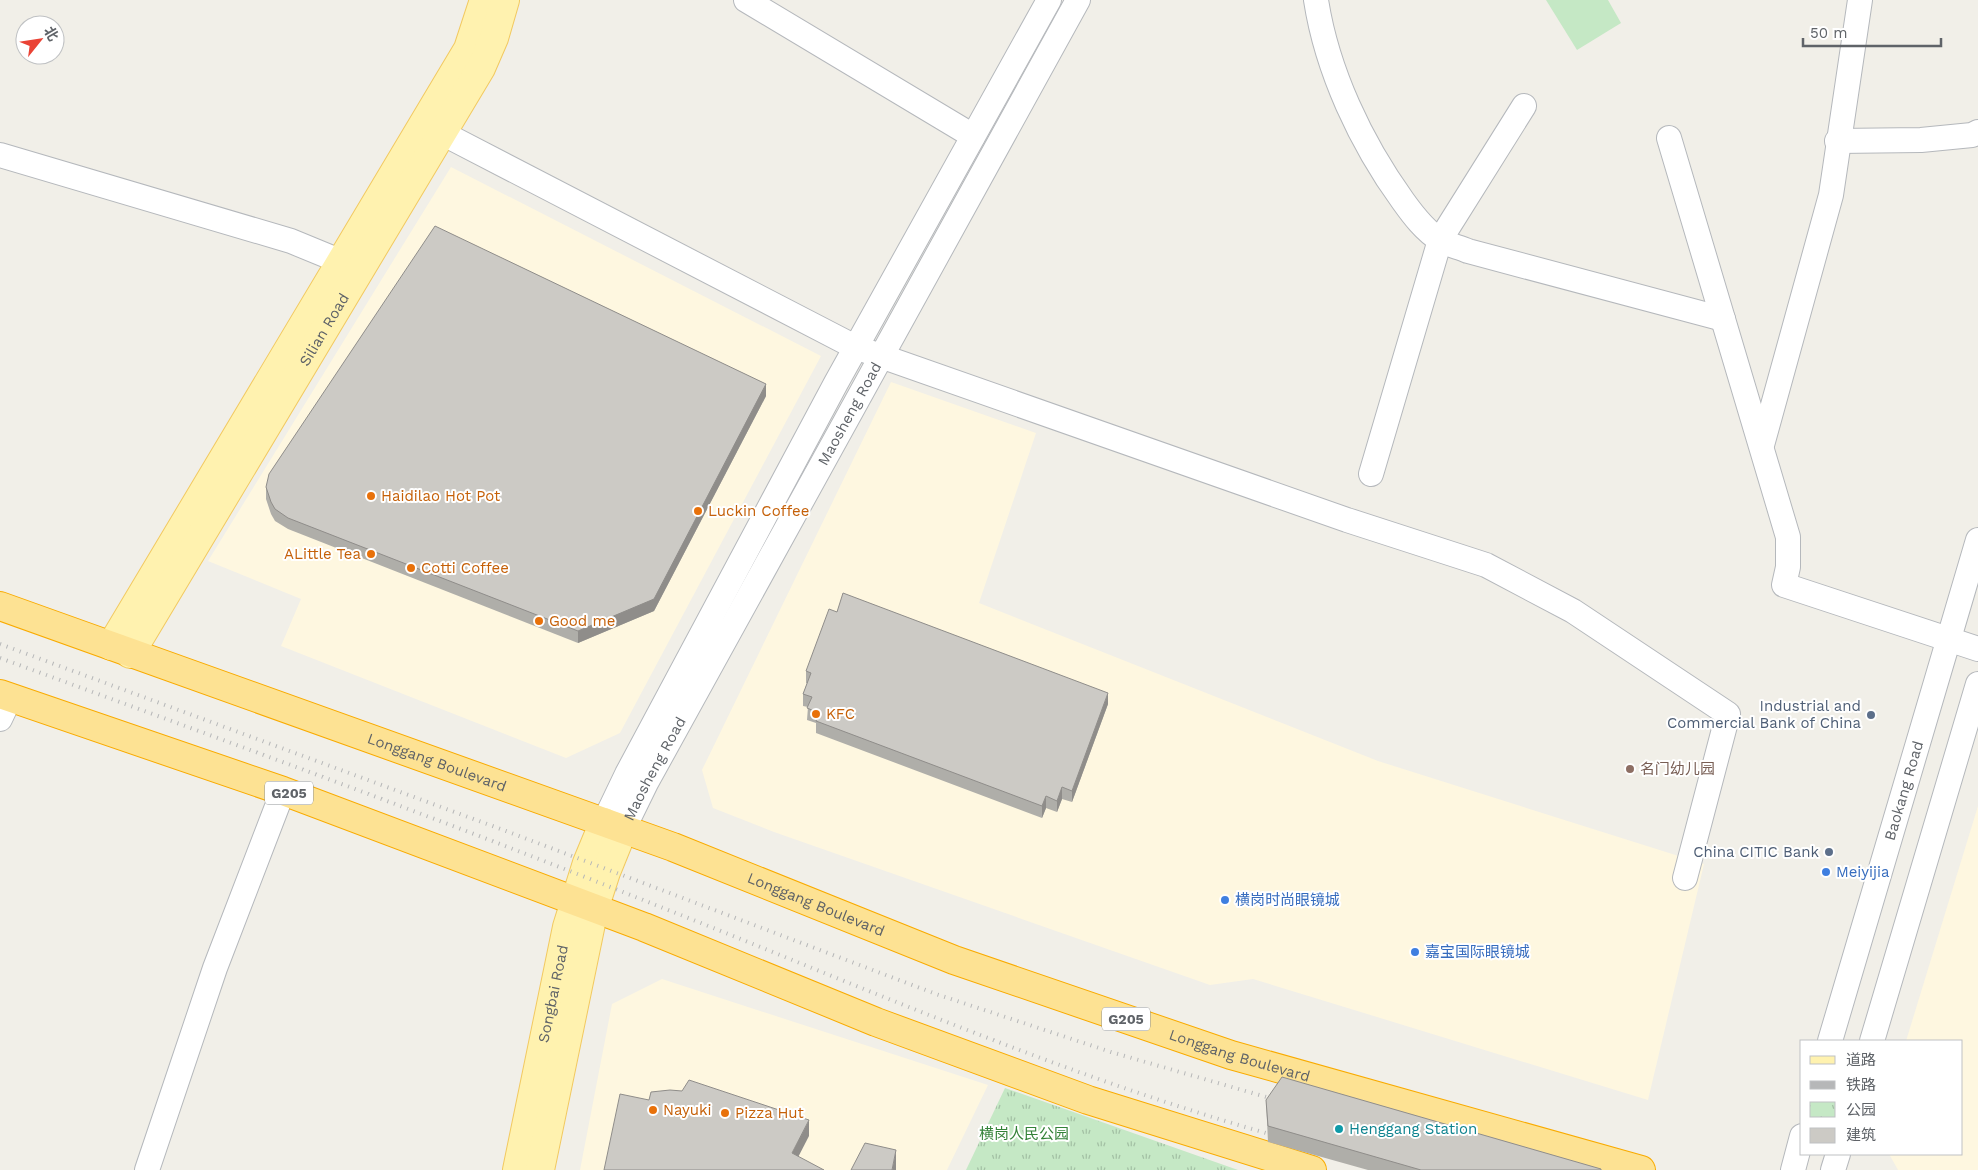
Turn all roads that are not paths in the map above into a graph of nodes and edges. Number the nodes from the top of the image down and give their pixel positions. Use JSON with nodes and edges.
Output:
{"nodes":[{"id":1,"x":484,"y":0,"type":"edge"},
{"id":2,"x":505,"y":0,"type":"edge"},
{"id":3,"x":746,"y":0,"type":"edge"},
{"id":4,"x":1049,"y":0,"type":"edge"},
{"id":5,"x":1078,"y":0,"type":"edge"},
{"id":6,"x":1316,"y":0,"type":"edge"},
{"id":7,"x":1860,"y":0,"type":"edge"},
{"id":8,"x":1524,"y":106,"type":"dead end"},
{"id":9,"x":1978,"y":132,"type":"edge"},
{"id":10,"x":442,"y":133,"type":"junction"},
{"id":11,"x":973,"y":136,"type":"junction"},
{"id":12,"x":1669,"y":138,"type":"dead end"},
{"id":13,"x":1837,"y":141,"type":"junction"},
{"id":14,"x":0,"y":155,"type":"edge"},
{"id":15,"x":1440,"y":240,"type":"junction"},
{"id":16,"x":342,"y":262,"type":"junction"},
{"id":17,"x":1724,"y":319,"type":"junction"},
{"id":18,"x":855,"y":348,"type":"junction"},
{"id":19,"x":881,"y":357,"type":"junction"},
{"id":20,"x":1762,"y":446,"type":"junction"},
{"id":21,"x":1370,"y":474,"type":"dead end"},
{"id":22,"x":1978,"y":540,"type":"edge"},
{"id":23,"x":0,"y":606,"type":"edge"},
{"id":24,"x":1948,"y":640,"type":"junction"},
{"id":25,"x":1978,"y":649,"type":"edge"},
{"id":26,"x":120,"y":650,"type":"junction"},
{"id":27,"x":1978,"y":684,"type":"edge"},
{"id":28,"x":3,"y":704,"type":"edge"},
{"id":29,"x":283,"y":791,"type":"junction"},
{"id":30,"x":614,"y":826,"type":"junction"},
{"id":31,"x":1685,"y":878,"type":"dead end"},
{"id":32,"x":584,"y":905,"type":"junction"},
{"id":33,"x":1830,"y":1040,"type":"edge"},
{"id":34,"x":1872,"y":1040,"type":"edge"},
{"id":35,"x":1800,"y":1144,"type":"edge"},
{"id":36,"x":1838,"y":1155,"type":"edge"},
{"id":37,"x":147,"y":1170,"type":"edge"},
{"id":38,"x":517,"y":1170,"type":"edge"},
{"id":39,"x":540,"y":1170,"type":"edge"},
{"id":40,"x":1312,"y":1170,"type":"edge"},
{"id":41,"x":1641,"y":1170,"type":"edge"},
{"id":42,"x":1793,"y":1170,"type":"edge"},
{"id":43,"x":1833,"y":1170,"type":"edge"}],
"edges":[{"from":1,"to":16,"type":"main road","name":"Silian Road"},
{"from":2,"to":10,"type":"main road","name":"Silian Road"},
{"from":3,"to":11,"type":"street"},
{"from":4,"to":11,"type":"street","name":"Maosheng Road"},
{"from":5,"to":19,"type":"street","name":"Maosheng Road"},
{"from":6,"to":15,"type":"street"},
{"from":7,"to":13,"type":"street"},
{"from":8,"to":15,"type":"street"},
{"from":9,"to":13,"type":"street"},
{"from":10,"to":18,"type":"street"},
{"from":10,"to":26,"type":"main road","name":"Silian Road"},
{"from":11,"to":18,"type":"street","name":"Maosheng Road"},
{"from":12,"to":17,"type":"street"},
{"from":13,"to":20,"type":"street"},
{"from":14,"to":16,"type":"street"},
{"from":15,"to":17,"type":"street"},
{"from":15,"to":21,"type":"street"},
{"from":16,"to":26,"type":"main road","name":"Silian Road"},
{"from":17,"to":20,"type":"street"},
{"from":18,"to":19,"type":"street"},
{"from":18,"to":30,"type":"street","name":"Maosheng Road"},
{"from":19,"to":30,"type":"street","name":"Maosheng Road"},
{"from":19,"to":31,"type":"street"},
{"from":20,"to":24,"type":"street"},
{"from":22,"to":24,"type":"street","name":"Baokang Road"},
{"from":23,"to":26,"type":"highway","name":"Longgang Boulevard","number":"G205"},
{"from":24,"to":25,"type":"street"},
{"from":24,"to":33,"type":"street","name":"Baokang Road"},
{"from":26,"to":30,"type":"highway","name":"Longgang Boulevard","number":"G205"},
{"from":27,"to":34,"type":"street"},
{"from":28,"to":29,"type":"highway","number":"G205"},
{"from":29,"to":32,"type":"highway","number":"G205"},
{"from":29,"to":37,"type":"street"},
{"from":30,"to":32,"type":"main road","name":"Songbai Road"},
{"from":30,"to":41,"type":"highway","name":"Longgang Boulevard","number":"G205"},
{"from":32,"to":38,"type":"main road","name":"Songbai Road"},
{"from":32,"to":39,"type":"main road","name":"Songbai Road"},
{"from":32,"to":40,"type":"highway","number":"G205"},
{"from":35,"to":42,"type":"street"},
{"from":36,"to":43,"type":"street"}]}
